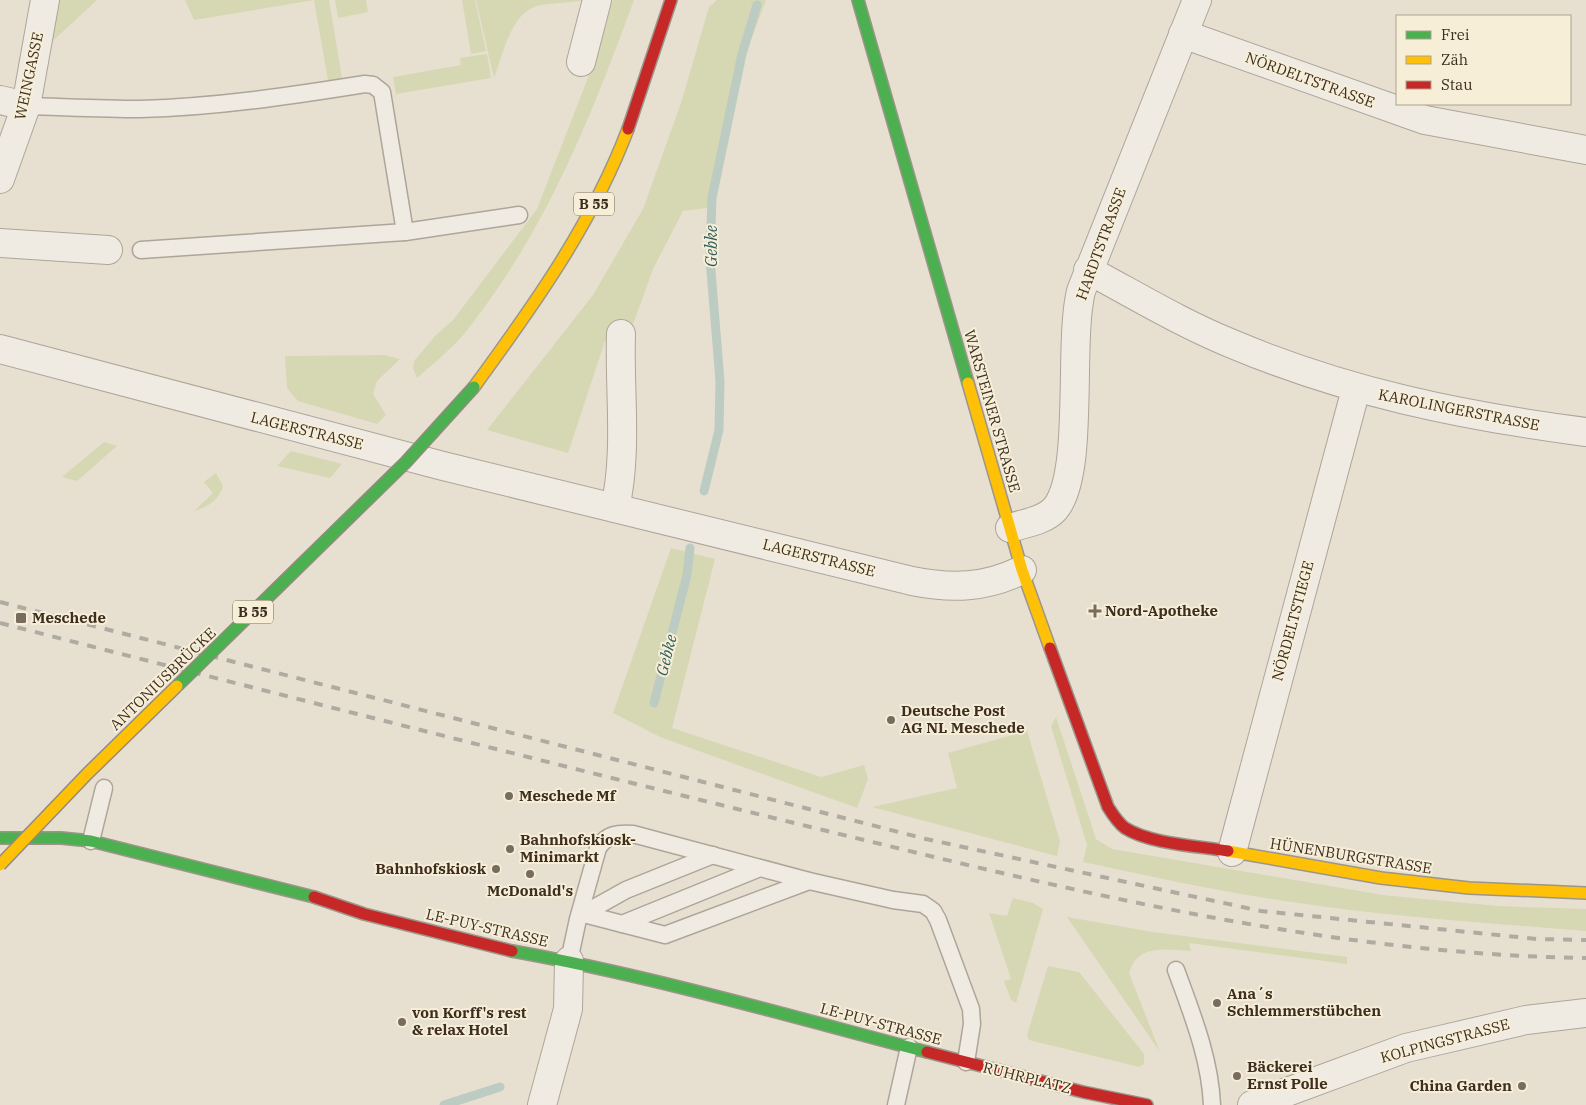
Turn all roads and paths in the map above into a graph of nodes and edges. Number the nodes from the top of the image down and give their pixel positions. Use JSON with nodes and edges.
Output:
{"nodes":[{"id":1,"x":45,"y":0,"type":"edge"},
{"id":2,"x":597,"y":0,"type":"edge"},
{"id":3,"x":671,"y":0,"type":"edge"},
{"id":4,"x":858,"y":0,"type":"edge"},
{"id":5,"x":1197,"y":0,"type":"edge"},
{"id":6,"x":1183,"y":34,"type":"junction"},
{"id":7,"x":581,"y":62,"type":"dead end"},
{"id":8,"x":13,"y":103,"type":"edge"},
{"id":9,"x":1586,"y":150,"type":"edge"},
{"id":10,"x":0,"y":179,"type":"edge"},
{"id":11,"x":519,"y":216,"type":"dead end"},
{"id":12,"x":405,"y":232,"type":"junction"},
{"id":13,"x":0,"y":243,"type":"edge"},
{"id":14,"x":108,"y":250,"type":"dead end"},
{"id":15,"x":141,"y":250,"type":"dead end"},
{"id":16,"x":1088,"y":270,"type":"junction"},
{"id":17,"x":621,"y":334,"type":"dead end"},
{"id":18,"x":0,"y":349,"type":"edge"},
{"id":19,"x":1356,"y":389,"type":"junction"},
{"id":20,"x":1586,"y":432,"type":"edge"},
{"id":21,"x":616,"y":508,"type":"junction"},
{"id":22,"x":1010,"y":528,"type":"junction"},
{"id":23,"x":1022,"y":570,"type":"junction"},
{"id":24,"x":104,"y":788,"type":"dead end"},
{"id":25,"x":1117,"y":823,"type":"joint"},
{"id":26,"x":0,"y":838,"type":"edge"},
{"id":27,"x":91,"y":841,"type":"junction"},
{"id":28,"x":1232,"y":852,"type":"junction"},
{"id":29,"x":713,"y":855,"type":"junction"},
{"id":30,"x":0,"y":865,"type":"edge"},
{"id":31,"x":760,"y":868,"type":"junction"},
{"id":32,"x":809,"y":881,"type":"junction"},
{"id":33,"x":1586,"y":893,"type":"edge"},
{"id":34,"x":581,"y":913,"type":"junction"},
{"id":35,"x":622,"y":924,"type":"junction"},
{"id":36,"x":569,"y":961,"type":"junction"},
{"id":37,"x":1176,"y":970,"type":"dead end"},
{"id":38,"x":1586,"y":1013,"type":"edge"},
{"id":39,"x":909,"y":1047,"type":"junction"},
{"id":40,"x":966,"y":1062,"type":"junction"},
{"id":41,"x":542,"y":1105,"type":"edge"},
{"id":42,"x":896,"y":1105,"type":"edge"},
{"id":43,"x":1147,"y":1105,"type":"edge"},
{"id":44,"x":1212,"y":1105,"type":"edge"},
{"id":45,"x":1252,"y":1105,"type":"edge"}],
"edges":[{"from":1,"to":8,"type":"street","name":"WEINGASSE"},
{"from":2,"to":7,"type":"street"},
{"from":3,"to":30,"type":"street","name":"ANTONIUSBRÜCKE","number":"B 55","bridge":true},
{"from":4,"to":22,"type":"street","name":"WARSTEINER STRASSE"},
{"from":5,"to":6,"type":"street","name":"HARDTSTRASSE"},
{"from":6,"to":9,"type":"street","name":"NÖRDELTSTRASSE"},
{"from":6,"to":16,"type":"street","name":"HARDTSTRASSE"},
{"from":8,"to":10,"type":"street","name":"WEINGASSE"},
{"from":8,"to":12,"type":"lane"},
{"from":11,"to":12,"type":"lane"},
{"from":12,"to":15,"type":"lane"},
{"from":13,"to":14,"type":"street"},
{"from":16,"to":19,"type":"street","name":"KAROLINGERSTRASSE"},
{"from":16,"to":22,"type":"street","name":"HARDTSTRASSE"},
{"from":17,"to":21,"type":"street"},
{"from":18,"to":21,"type":"street","name":"LAGERSTRASSE"},
{"from":19,"to":20,"type":"street","name":"KAROLINGERSTRASSE"},
{"from":19,"to":28,"type":"street","name":"NÖRDELTSTIEGE"},
{"from":21,"to":23,"type":"street","name":"LAGERSTRASSE"},
{"from":22,"to":23,"type":"street","name":"WARSTEINER STRASSE"},
{"from":23,"to":25,"type":"street","name":"WARSTEINER STRASSE"},
{"from":24,"to":27,"type":"lane"},
{"from":25,"to":28,"type":"street","name":"HÜNENBURGSTRASSE"},
{"from":26,"to":27,"type":"street","name":"LE-PUY-STRASSE"},
{"from":27,"to":36,"type":"street","name":"LE-PUY-STRASSE"},
{"from":28,"to":33,"type":"street","name":"HÜNENBURGSTRASSE"},
{"from":29,"to":31,"type":"lane"},
{"from":29,"to":34,"type":"lane"},
{"from":29,"to":34,"type":"lane"},
{"from":31,"to":32,"type":"lane"},
{"from":31,"to":35,"type":"lane"},
{"from":32,"to":35,"type":"lane"},
{"from":32,"to":40,"type":"lane"},
{"from":34,"to":35,"type":"lane"},
{"from":34,"to":36,"type":"lane"},
{"from":36,"to":39,"type":"street","name":"LE-PUY-STRASSE"},
{"from":36,"to":41,"type":"street"},
{"from":37,"to":44,"type":"lane"},
{"from":38,"to":45,"type":"street","name":"KOLPINGSTRASSE"},
{"from":39,"to":40,"type":"street","name":"LE-PUY-STRASSE"},
{"from":39,"to":42,"type":"lane"},
{"from":40,"to":43,"type":"street","name":"RUHRPLATZ"}]}
